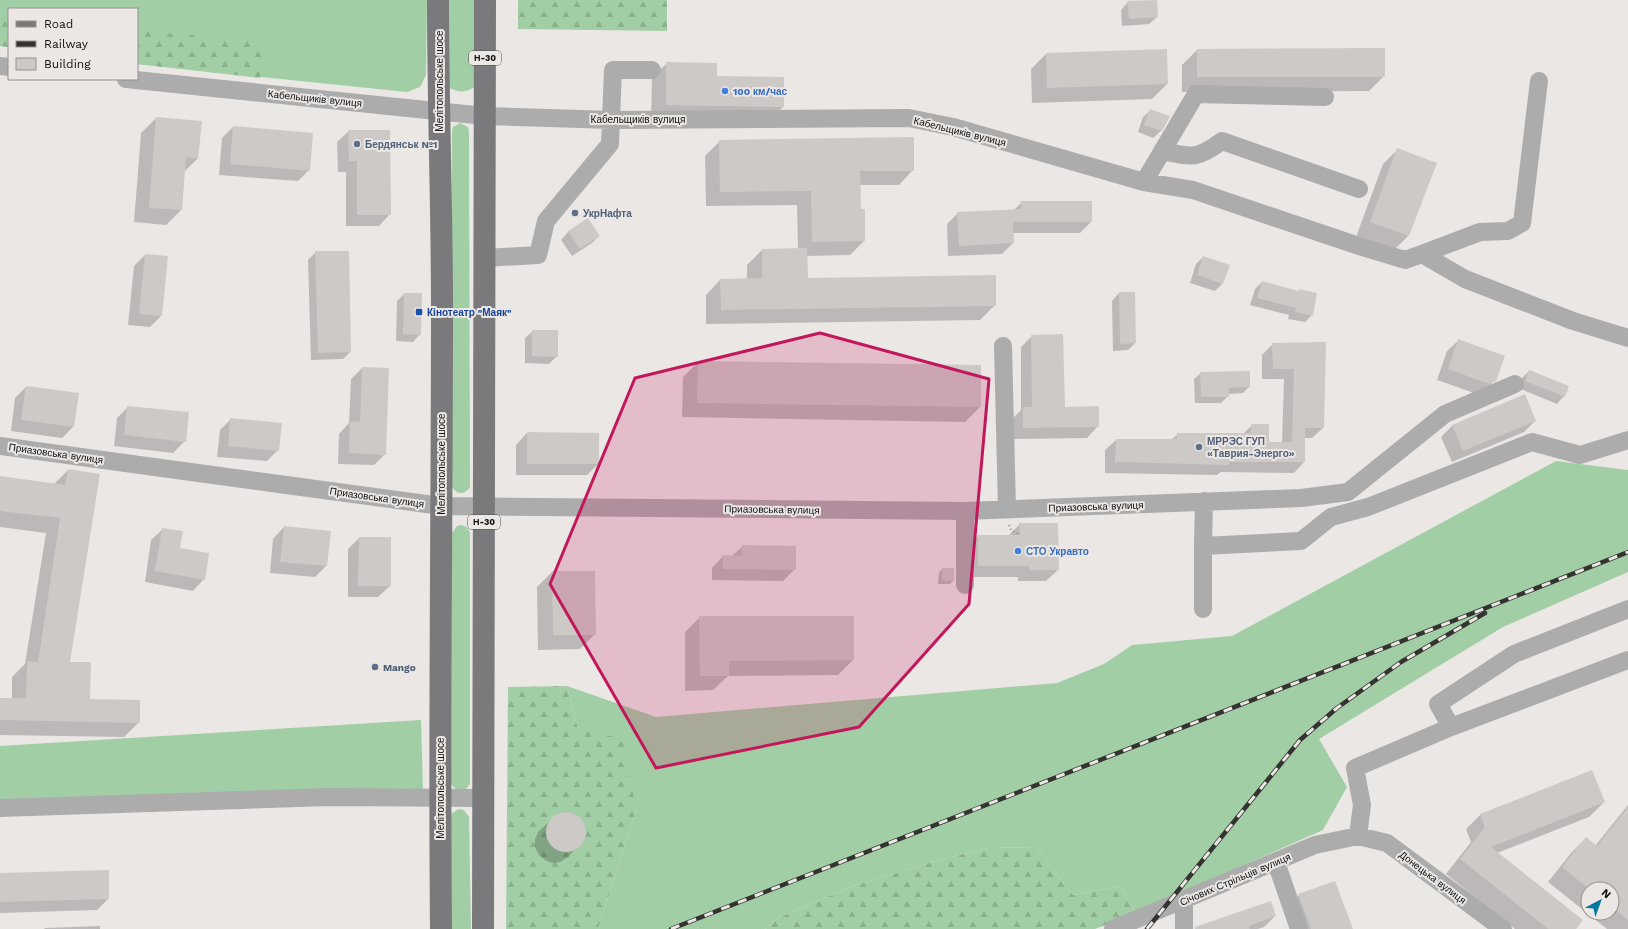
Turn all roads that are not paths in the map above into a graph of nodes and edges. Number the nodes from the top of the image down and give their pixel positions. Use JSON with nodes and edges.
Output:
{"nodes":[{"id":1,"x":438,"y":0,"type":"edge"},
{"id":2,"x":485,"y":0,"type":"edge"},
{"id":3,"x":652,"y":70,"type":"dead end"},
{"id":4,"x":136,"y":80,"type":"edge"},
{"id":5,"x":1539,"y":81,"type":"dead end"},
{"id":6,"x":1325,"y":97,"type":"dead end"},
{"id":7,"x":438,"y":111,"type":"junction"},
{"id":8,"x":485,"y":116,"type":"junction"},
{"id":9,"x":612,"y":120,"type":"junction"},
{"id":10,"x":1162,"y":151,"type":"junction"},
{"id":11,"x":1144,"y":182,"type":"junction"},
{"id":12,"x":1359,"y":189,"type":"dead end"},
{"id":13,"x":1422,"y":254,"type":"junction"},
{"id":14,"x":485,"y":258,"type":"junction"},
{"id":15,"x":1628,"y":338,"type":"edge"},
{"id":16,"x":1003,"y":346,"type":"dead end"},
{"id":17,"x":1515,"y":384,"type":"dead end"},
{"id":18,"x":1628,"y":440,"type":"edge"},
{"id":19,"x":0,"y":446,"type":"edge"},
{"id":20,"x":1204,"y":501,"type":"junction"},
{"id":21,"x":441,"y":506,"type":"junction"},
{"id":22,"x":484,"y":506,"type":"junction"},
{"id":23,"x":1007,"y":509,"type":"junction"},
{"id":24,"x":965,"y":511,"type":"junction"},
{"id":25,"x":1203,"y":546,"type":"junction"},
{"id":26,"x":965,"y":585,"type":"dead end"},
{"id":27,"x":1203,"y":609,"type":"dead end"},
{"id":28,"x":1628,"y":609,"type":"edge"},
{"id":29,"x":1628,"y":660,"type":"edge"},
{"id":30,"x":1451,"y":728,"type":"junction"},
{"id":31,"x":440,"y":798,"type":"junction"},
{"id":32,"x":484,"y":798,"type":"junction"},
{"id":33,"x":0,"y":808,"type":"edge"},
{"id":34,"x":1358,"y":836,"type":"junction"},
{"id":35,"x":1276,"y":862,"type":"junction"},
{"id":36,"x":1184,"y":901,"type":"junction"},
{"id":37,"x":1131,"y":925,"type":"edge"},
{"id":38,"x":441,"y":929,"type":"edge"},
{"id":39,"x":483,"y":929,"type":"edge"},
{"id":40,"x":1113,"y":929,"type":"edge"},
{"id":41,"x":1184,"y":929,"type":"edge"},
{"id":42,"x":1299,"y":929,"type":"edge"},
{"id":43,"x":1503,"y":929,"type":"edge"}],
"edges":[{"from":1,"to":7,"type":"main road","name":"Мелітопольське шосе"},
{"from":2,"to":8,"type":"main road","number":"Н-30"},
{"from":3,"to":9,"type":"street"},
{"from":4,"to":7,"type":"street","name":"Кабельщиків вулиця"},
{"from":5,"to":13,"type":"street","name":"Кабельщиків вулиця"},
{"from":6,"to":10,"type":"street"},
{"from":7,"to":8,"type":"street","name":"Кабельщиків вулиця"},
{"from":7,"to":21,"type":"main road","name":"Мелітопольське шосе"},
{"from":8,"to":9,"type":"street","name":"Кабельщиків вулиця"},
{"from":8,"to":14,"type":"main road","number":"Н-30"},
{"from":9,"to":11,"type":"street","name":"Кабельщиків вулиця"},
{"from":9,"to":14,"type":"street"},
{"from":10,"to":11,"type":"street"},
{"from":10,"to":12,"type":"street"},
{"from":11,"to":13,"type":"street","name":"Кабельщиків вулиця"},
{"from":13,"to":15,"type":"street"},
{"from":14,"to":22,"type":"main road","number":"Н-30"},
{"from":16,"to":23,"type":"street"},
{"from":17,"to":20,"type":"street","name":"Приазовська вулиця"},
{"from":18,"to":25,"type":"street"},
{"from":19,"to":21,"type":"street","name":"Приазовська вулиця"},
{"from":20,"to":23,"type":"street","name":"Приазовська вулиця"},
{"from":20,"to":25,"type":"street"},
{"from":21,"to":22,"type":"street","name":"Приазовська вулиця"},
{"from":21,"to":31,"type":"main road","name":"Мелітопольське шосе"},
{"from":22,"to":24,"type":"street","name":"Приазовська вулиця"},
{"from":22,"to":32,"type":"main road","number":"Н-30"},
{"from":23,"to":24,"type":"street","name":"Приазовська вулиця"},
{"from":24,"to":26,"type":"street"},
{"from":25,"to":27,"type":"street"},
{"from":28,"to":30,"type":"street"},
{"from":29,"to":30,"type":"street"},
{"from":30,"to":34,"type":"street"},
{"from":31,"to":32,"type":"street"},
{"from":31,"to":33,"type":"street"},
{"from":31,"to":38,"type":"main road","name":"Мелітопольське шосе"},
{"from":32,"to":39,"type":"main road","number":"Н-30"},
{"from":34,"to":35,"type":"street","name":"Січових Стрільців вулиця"},
{"from":34,"to":43,"type":"street","name":"Донецька вулиця"},
{"from":35,"to":36,"type":"street","name":"Січових Стрільців вулиця"},
{"from":35,"to":42,"type":"street"},
{"from":36,"to":37,"type":"street","name":"Січових Стрільців вулиця"},
{"from":36,"to":41,"type":"street"},
{"from":37,"to":40,"type":"street","name":"Січових Стрільців вулиця"}]}
